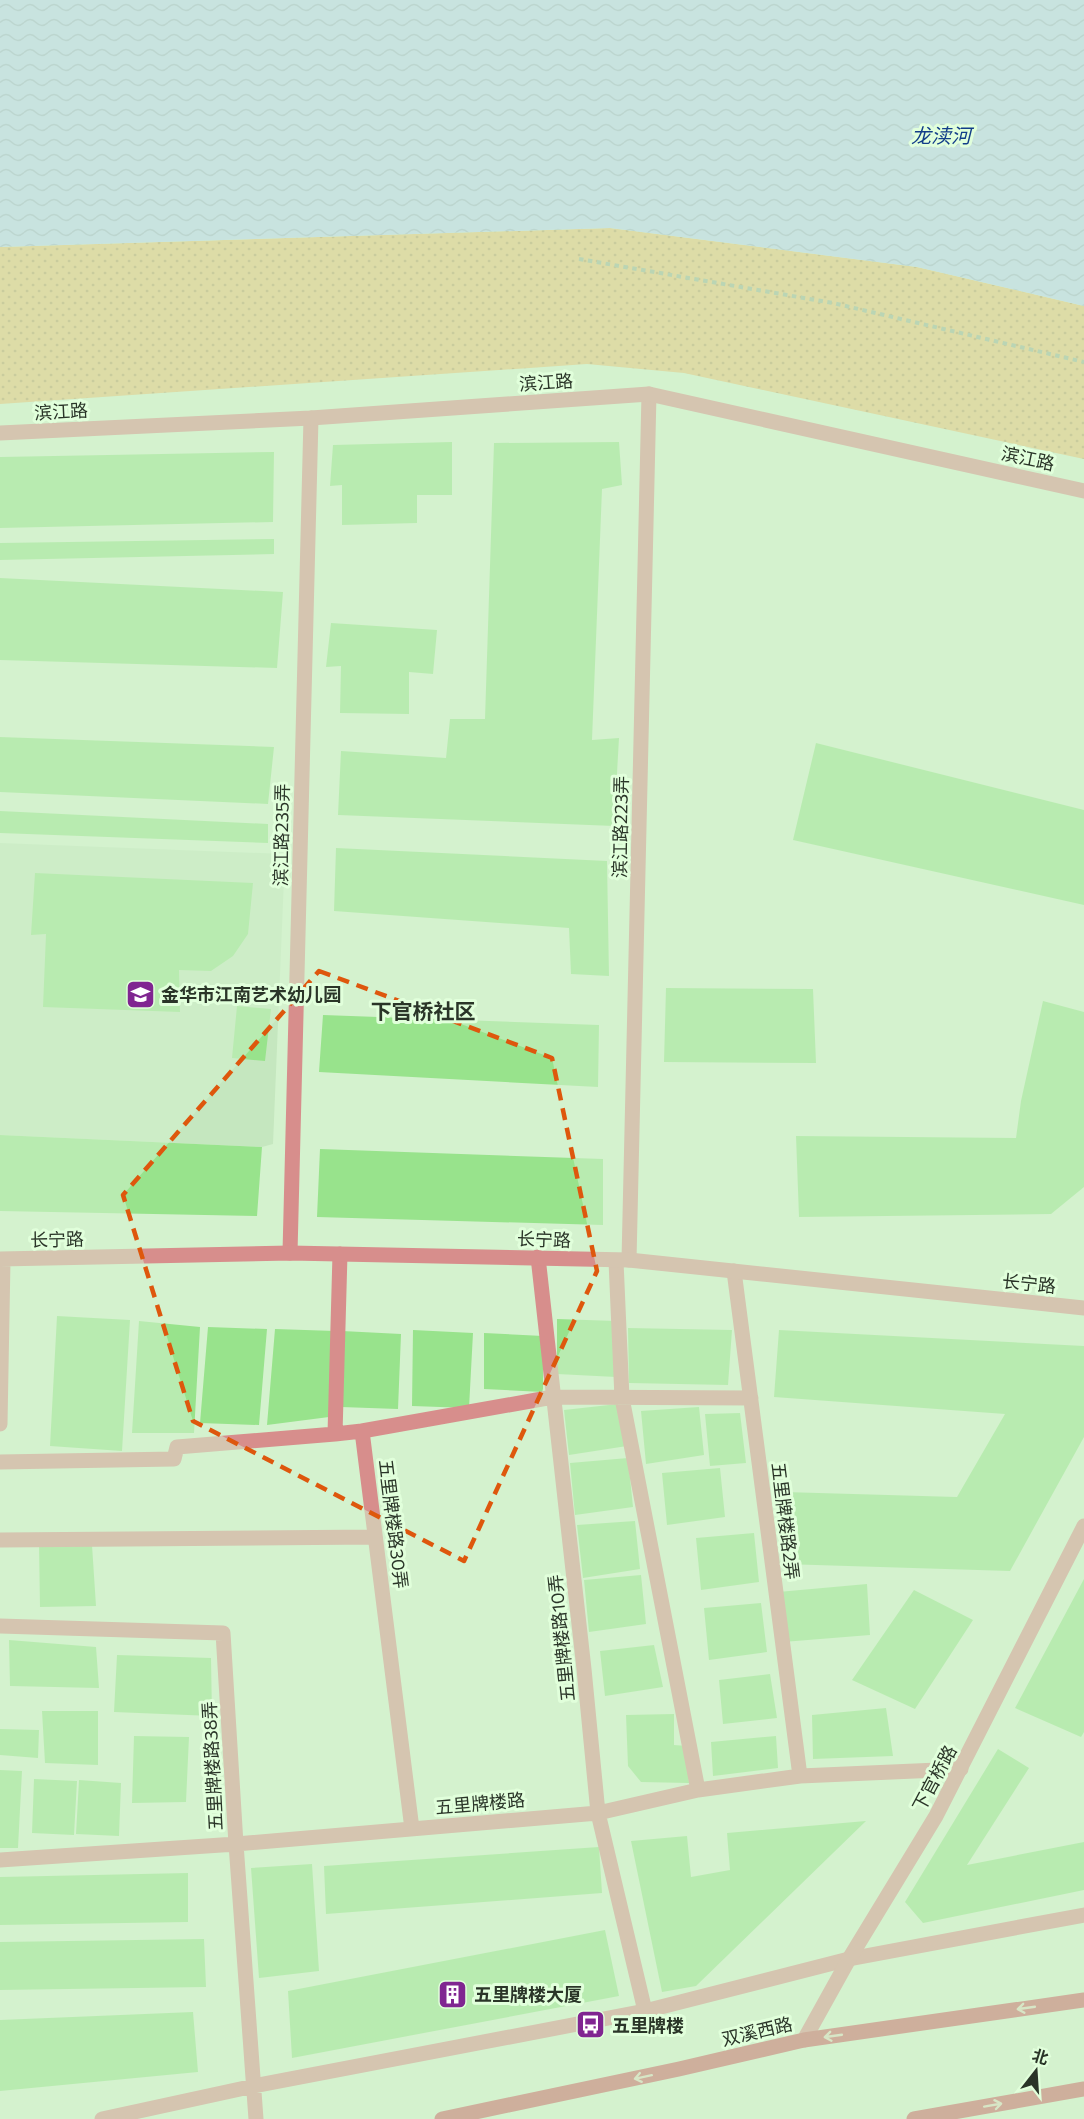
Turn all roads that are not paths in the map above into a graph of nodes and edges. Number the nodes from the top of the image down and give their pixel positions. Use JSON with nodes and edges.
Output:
{"nodes":[{"id":1,"x":649,"y":394,"type":"junction"},
{"id":2,"x":311,"y":418,"type":"junction"},
{"id":3,"x":0,"y":433,"type":"edge"},
{"id":4,"x":1084,"y":491,"type":"edge"},
{"id":5,"x":290,"y":1253,"type":"junction"},
{"id":6,"x":340,"y":1254,"type":"junction"},
{"id":7,"x":538,"y":1257,"type":"junction"},
{"id":8,"x":1,"y":1260,"type":"edge"},
{"id":9,"x":623,"y":1261,"type":"junction"},
{"id":10,"x":734,"y":1271,"type":"junction"},
{"id":11,"x":1084,"y":1308,"type":"edge"},
{"id":12,"x":0,"y":1388,"type":"edge"},
{"id":13,"x":554,"y":1398,"type":"junction"},
{"id":14,"x":622,"y":1398,"type":"junction"},
{"id":15,"x":750,"y":1398,"type":"junction"},
{"id":16,"x":0,"y":1424,"type":"edge"},
{"id":17,"x":362,"y":1431,"type":"junction"},
{"id":18,"x":335,"y":1434,"type":"junction"},
{"id":19,"x":0,"y":1462,"type":"edge"},
{"id":20,"x":1084,"y":1526,"type":"edge"},
{"id":21,"x":375,"y":1537,"type":"junction"},
{"id":22,"x":0,"y":1540,"type":"edge"},
{"id":23,"x":0,"y":1626,"type":"edge"},
{"id":24,"x":961,"y":1769,"type":"junction"},
{"id":25,"x":800,"y":1776,"type":"junction"},
{"id":26,"x":698,"y":1790,"type":"junction"},
{"id":27,"x":597,"y":1813,"type":"junction"},
{"id":28,"x":412,"y":1829,"type":"junction"},
{"id":29,"x":236,"y":1844,"type":"junction"},
{"id":30,"x":0,"y":1860,"type":"edge"},
{"id":31,"x":1084,"y":1915,"type":"edge"},
{"id":32,"x":849,"y":1959,"type":"junction"},
{"id":33,"x":1084,"y":2000,"type":"edge"},
{"id":34,"x":645,"y":2011,"type":"junction"},
{"id":35,"x":804,"y":2040,"type":"junction"},
{"id":36,"x":254,"y":2086,"type":"junction"},
{"id":37,"x":1084,"y":2089,"type":"edge"},
{"id":38,"x":102,"y":2119,"type":"edge"},
{"id":39,"x":256,"y":2119,"type":"edge"},
{"id":40,"x":442,"y":2119,"type":"edge"},
{"id":41,"x":914,"y":2119,"type":"edge"}],
"edges":[{"from":1,"to":2,"type":"street","name":"滨江路"},
{"from":1,"to":4,"type":"street","name":"滨江路"},
{"from":1,"to":9,"type":"street","name":"滨江路223弄"},
{"from":2,"to":3,"type":"street","name":"滨江路"},
{"from":2,"to":5,"type":"street","name":"滨江路235弄"},
{"from":5,"to":6,"type":"street","name":"长宁路"},
{"from":5,"to":8,"type":"street","name":"长宁路"},
{"from":6,"to":7,"type":"street","name":"长宁路"},
{"from":6,"to":18,"type":"street"},
{"from":7,"to":9,"type":"street","name":"长宁路"},
{"from":7,"to":13,"type":"street","name":"五里牌楼路10弄"},
{"from":8,"to":12,"type":"street"},
{"from":9,"to":10,"type":"street","name":"长宁路"},
{"from":9,"to":14,"type":"street","name":"滨江路223弄"},
{"from":10,"to":11,"type":"street","name":"长宁路"},
{"from":10,"to":15,"type":"street","name":"五里牌楼路2弄"},
{"from":12,"to":16,"type":"street"},
{"from":13,"to":14,"type":"street"},
{"from":13,"to":17,"type":"street"},
{"from":13,"to":27,"type":"street","name":"五里牌楼路10弄"},
{"from":14,"to":15,"type":"street"},
{"from":14,"to":26,"type":"street","name":"滨江路223弄"},
{"from":15,"to":25,"type":"street","name":"五里牌楼路2弄"},
{"from":17,"to":18,"type":"street"},
{"from":17,"to":21,"type":"street","name":"五里牌楼路30弄"},
{"from":18,"to":19,"type":"street"},
{"from":20,"to":24,"type":"street","name":"下官桥路"},
{"from":21,"to":22,"type":"street"},
{"from":21,"to":28,"type":"street","name":"五里牌楼路30弄"},
{"from":23,"to":29,"type":"street","name":"五里牌楼路38弄"},
{"from":24,"to":25,"type":"street","name":"五里牌楼路"},
{"from":24,"to":32,"type":"street","name":"下官桥路"},
{"from":25,"to":26,"type":"street","name":"五里牌楼路"},
{"from":26,"to":27,"type":"street","name":"五里牌楼路"},
{"from":27,"to":28,"type":"street","name":"五里牌楼路"},
{"from":27,"to":34,"type":"street","name":"五里牌楼路10弄"},
{"from":28,"to":29,"type":"street","name":"五里牌楼路"},
{"from":29,"to":30,"type":"street","name":"五里牌楼路"},
{"from":29,"to":36,"type":"street","name":"五里牌楼路38弄"},
{"from":31,"to":32,"type":"street"},
{"from":32,"to":34,"type":"street"},
{"from":32,"to":35,"type":"street","name":"下官桥路"},
{"from":33,"to":35,"type":"main road","name":"双溪西路","one_way":true},
{"from":34,"to":36,"type":"street"},
{"from":35,"to":40,"type":"main road","name":"双溪西路","one_way":true},
{"from":36,"to":38,"type":"street"},
{"from":36,"to":39,"type":"street","name":"五里牌楼路38弄"},
{"from":41,"to":37,"type":"main road","one_way":true}]}
